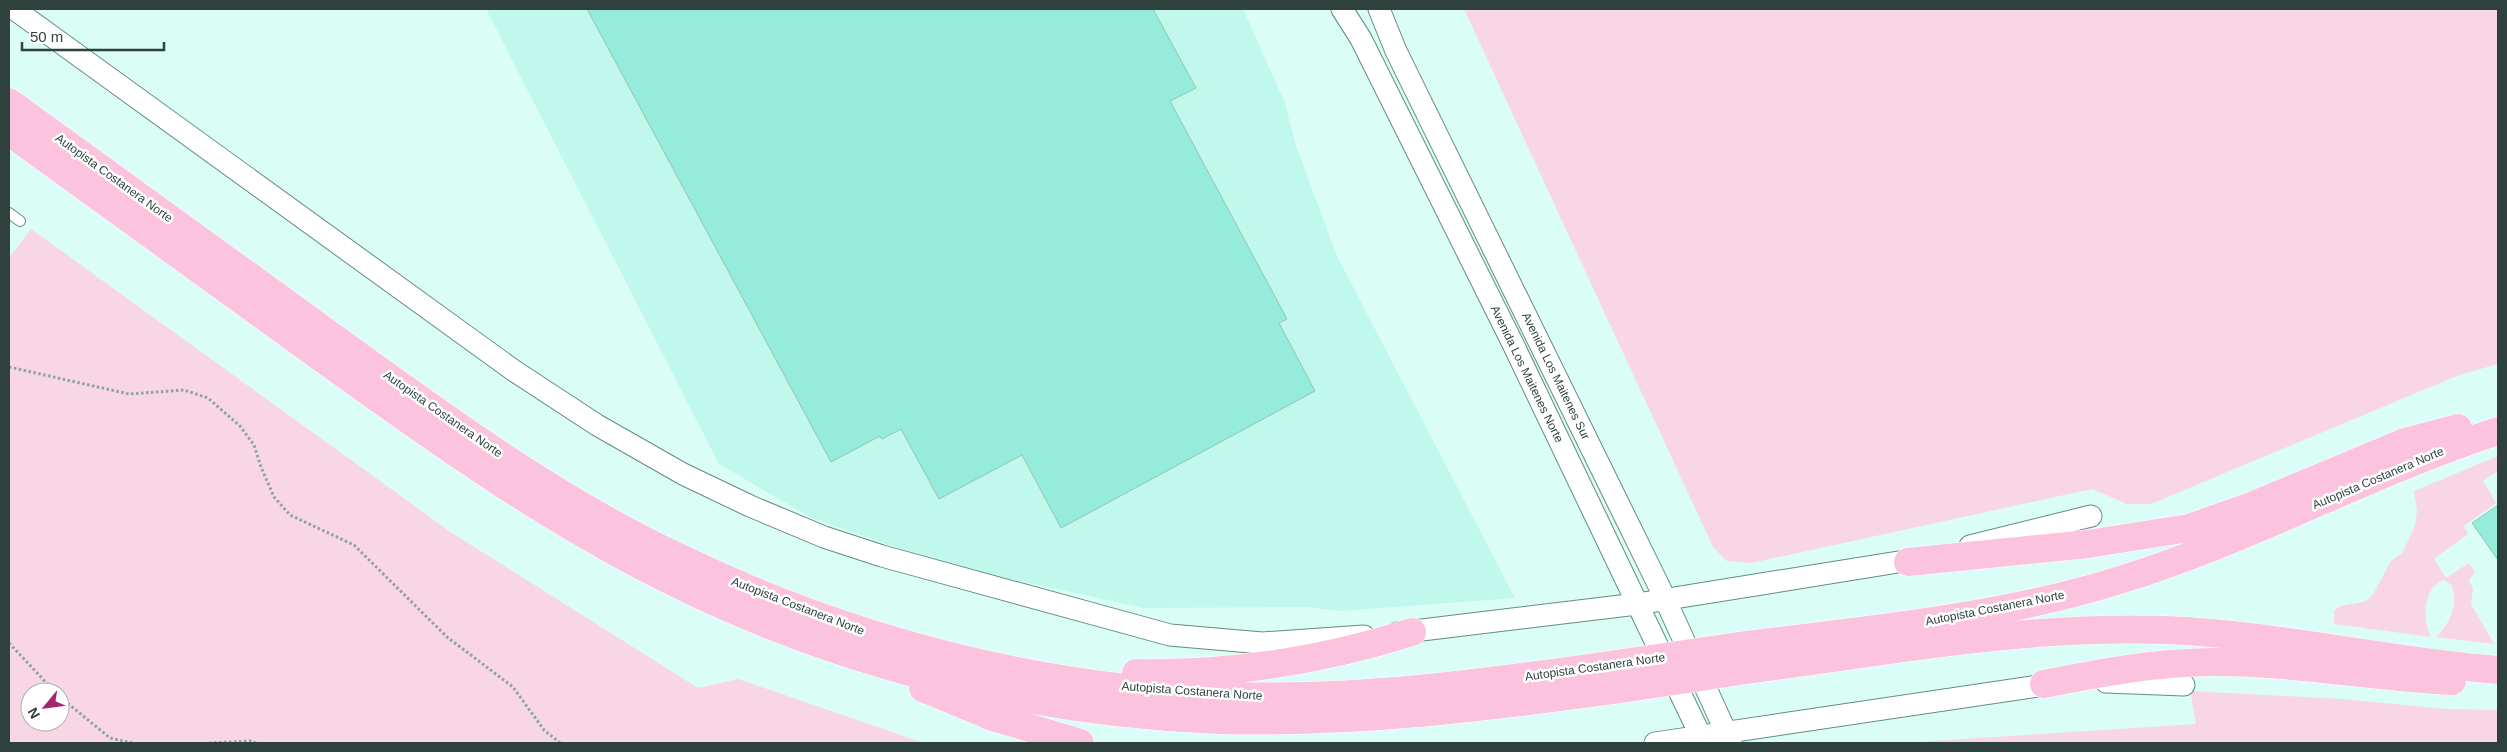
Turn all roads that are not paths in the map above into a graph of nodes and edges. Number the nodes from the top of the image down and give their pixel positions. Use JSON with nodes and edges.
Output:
{"nodes":[{"id":1,"x":14,"y":9,"type":"edge"},
{"id":2,"x":1342,"y":9,"type":"edge"},
{"id":3,"x":1379,"y":9,"type":"edge"},
{"id":4,"x":9,"y":102,"type":"edge"},
{"id":5,"x":9,"y":132,"type":"edge"},
{"id":6,"x":9,"y":213,"type":"edge"},
{"id":7,"x":20,"y":222,"type":"dead end"},
{"id":8,"x":1536,"y":334,"type":"junction"},
{"id":9,"x":1513,"y":344,"type":"junction"},
{"id":10,"x":2498,"y":420,"type":"edge"},
{"id":11,"x":2498,"y":431,"type":"edge"},
{"id":12,"x":2091,"y":516,"type":"dead end"},
{"id":13,"x":1908,"y":562,"type":"junction"},
{"id":14,"x":1666,"y":599,"type":"junction"},
{"id":15,"x":1637,"y":604,"type":"junction"},
{"id":16,"x":1412,"y":632,"type":"junction"},
{"id":17,"x":852,"y":654,"type":"junction"},
{"id":18,"x":951,"y":657,"type":"junction"},
{"id":19,"x":1746,"y":658,"type":"junction"},
{"id":20,"x":2498,"y":670,"type":"edge"},
{"id":21,"x":1622,"y":676,"type":"junction"},
{"id":22,"x":2498,"y":683,"type":"edge"},
{"id":23,"x":2044,"y":684,"type":"junction"},
{"id":24,"x":2184,"y":685,"type":"dead end"},
{"id":25,"x":1729,"y":738,"type":"edge"},
{"id":26,"x":1702,"y":740,"type":"edge"},
{"id":27,"x":1080,"y":743,"type":"edge"},
{"id":28,"x":1655,"y":743,"type":"edge"}],
"edges":[{"from":1,"to":16,"type":"street"},
{"from":2,"to":9,"type":"street","name":"Avenida Los Maitenes Norte"},
{"from":3,"to":8,"type":"street","name":"Avenida Los Maitenes Sur"},
{"from":4,"to":18,"type":"highway","name":"Autopista Costanera Norte"},
{"from":5,"to":17,"type":"highway","name":"Autopista Costanera Norte"},
{"from":6,"to":7,"type":"lane"},
{"from":8,"to":9,"type":"street"},
{"from":8,"to":14,"type":"street","name":"Avenida Los Maitenes Sur"},
{"from":9,"to":15,"type":"street","name":"Avenida Los Maitenes Norte"},
{"from":10,"to":13,"type":"highway"},
{"from":11,"to":19,"type":"highway","name":"Autopista Costanera Norte"},
{"from":12,"to":13,"type":"street"},
{"from":13,"to":14,"type":"street"},
{"from":14,"to":15,"type":"street"},
{"from":14,"to":25,"type":"street","name":"Avenida Los Maitenes Sur"},
{"from":15,"to":16,"type":"street"},
{"from":15,"to":26,"type":"street","name":"Avenida Los Maitenes Norte"},
{"from":16,"to":18,"type":"highway"},
{"from":17,"to":21,"type":"highway","name":"Autopista Costanera Norte"},
{"from":17,"to":27,"type":"highway"},
{"from":18,"to":21,"type":"highway","name":"Autopista Costanera Norte"},
{"from":19,"to":20,"type":"highway","name":"Autopista Costanera Norte"},
{"from":19,"to":21,"type":"highway","name":"Autopista Costanera Norte","bridge":true},
{"from":22,"to":23,"type":"highway"},
{"from":23,"to":24,"type":"street"},
{"from":23,"to":25,"type":"street"},
{"from":25,"to":26,"type":"street"},
{"from":26,"to":28,"type":"street"}]}
